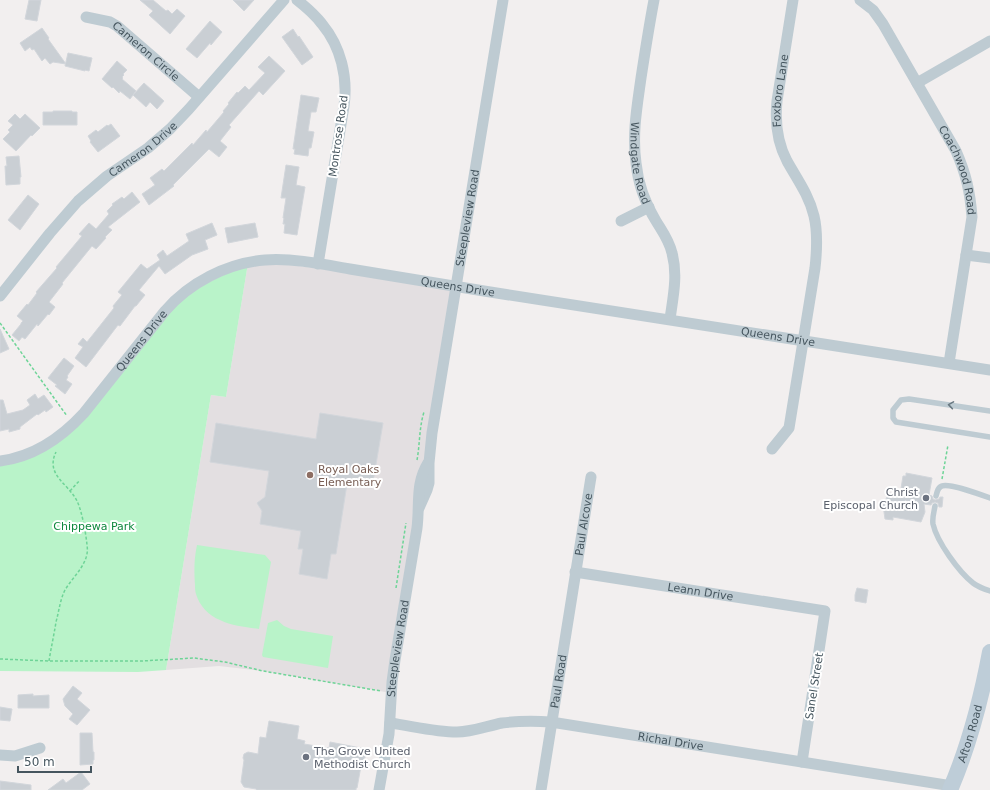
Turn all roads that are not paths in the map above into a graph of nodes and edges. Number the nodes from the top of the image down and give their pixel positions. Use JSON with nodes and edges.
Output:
{"nodes":[{"id":1,"x":284,"y":0,"type":"edge"},
{"id":2,"x":297,"y":0,"type":"edge"},
{"id":3,"x":502,"y":0,"type":"edge"},
{"id":4,"x":654,"y":0,"type":"edge"},
{"id":5,"x":793,"y":0,"type":"edge"},
{"id":6,"x":860,"y":0,"type":"edge"},
{"id":7,"x":86,"y":17,"type":"dead end"},
{"id":8,"x":990,"y":41,"type":"edge"},
{"id":9,"x":917,"y":84,"type":"junction"},
{"id":10,"x":199,"y":97,"type":"junction"},
{"id":11,"x":649,"y":207,"type":"junction"},
{"id":12,"x":621,"y":221,"type":"dead end"},
{"id":13,"x":966,"y":255,"type":"junction"},
{"id":14,"x":990,"y":258,"type":"edge"},
{"id":15,"x":318,"y":264,"type":"junction"},
{"id":16,"x":456,"y":286,"type":"junction"},
{"id":17,"x":0,"y":296,"type":"edge"},
{"id":18,"x":670,"y":319,"type":"junction"},
{"id":19,"x":804,"y":341,"type":"junction"},
{"id":20,"x":949,"y":363,"type":"junction"},
{"id":21,"x":990,"y":370,"type":"edge"},
{"id":22,"x":990,"y":411,"type":"edge"},
{"id":23,"x":990,"y":437,"type":"edge"},
{"id":24,"x":772,"y":449,"type":"dead end"},
{"id":25,"x":0,"y":461,"type":"edge"},
{"id":26,"x":591,"y":477,"type":"dead end"},
{"id":27,"x":936,"y":496,"type":"dead end"},
{"id":28,"x":990,"y":498,"type":"edge"},
{"id":29,"x":935,"y":506,"type":"dead end"},
{"id":30,"x":575,"y":572,"type":"junction"},
{"id":31,"x":990,"y":591,"type":"edge"},
{"id":32,"x":825,"y":611,"type":"joint"},
{"id":33,"x":990,"y":652,"type":"edge"},
{"id":34,"x":552,"y":722,"type":"junction"},
{"id":35,"x":390,"y":723,"type":"junction"},
{"id":36,"x":40,"y":748,"type":"dead end"},
{"id":37,"x":0,"y":755,"type":"edge"},
{"id":38,"x":802,"y":762,"type":"junction"},
{"id":39,"x":951,"y":788,"type":"edge"},
{"id":40,"x":379,"y":790,"type":"edge"},
{"id":41,"x":541,"y":790,"type":"edge"}],
"edges":[{"from":1,"to":10,"type":"street","name":"Cameron Drive"},
{"from":2,"to":15,"type":"street","name":"Montrose Road"},
{"from":3,"to":16,"type":"street","name":"Steepleview Road"},
{"from":4,"to":11,"type":"street","name":"Windgate Road"},
{"from":5,"to":19,"type":"street","name":"Foxboro Lane"},
{"from":6,"to":9,"type":"street","name":"Coachwood Road"},
{"from":7,"to":10,"type":"street","name":"Cameron Circle"},
{"from":8,"to":9,"type":"street"},
{"from":9,"to":13,"type":"street","name":"Coachwood Road"},
{"from":10,"to":17,"type":"street","name":"Cameron Drive"},
{"from":11,"to":12,"type":"street"},
{"from":11,"to":18,"type":"street","name":"Windgate Road"},
{"from":13,"to":14,"type":"street"},
{"from":13,"to":20,"type":"street","name":"Coachwood Road"},
{"from":15,"to":16,"type":"street","name":"Queens Drive"},
{"from":15,"to":25,"type":"street","name":"Queens Drive"},
{"from":16,"to":18,"type":"street","name":"Queens Drive"},
{"from":16,"to":35,"type":"street","name":"Steepleview Road"},
{"from":18,"to":19,"type":"street","name":"Queens Drive"},
{"from":19,"to":20,"type":"street","name":"Queens Drive"},
{"from":19,"to":24,"type":"street","name":"Foxboro Lane"},
{"from":20,"to":21,"type":"street","name":"Queens Drive"},
{"from":22,"to":23,"type":"lane","one_way":true},
{"from":26,"to":30,"type":"street","name":"Paul Alcove"},
{"from":27,"to":28,"type":"lane"},
{"from":29,"to":31,"type":"lane"},
{"from":30,"to":32,"type":"street","name":"Leann Drive"},
{"from":30,"to":34,"type":"street","name":"Paul Road"},
{"from":32,"to":38,"type":"street","name":"Sanel Street"},
{"from":33,"to":39,"type":"street","name":"Afton Road"},
{"from":34,"to":35,"type":"street","name":"Richal Drive"},
{"from":34,"to":38,"type":"street","name":"Richal Drive"},
{"from":34,"to":41,"type":"street","name":"Paul Road"},
{"from":35,"to":40,"type":"street","name":"Steepleview Road"},
{"from":36,"to":37,"type":"street"},
{"from":38,"to":39,"type":"street","name":"Richal Drive"}]}
